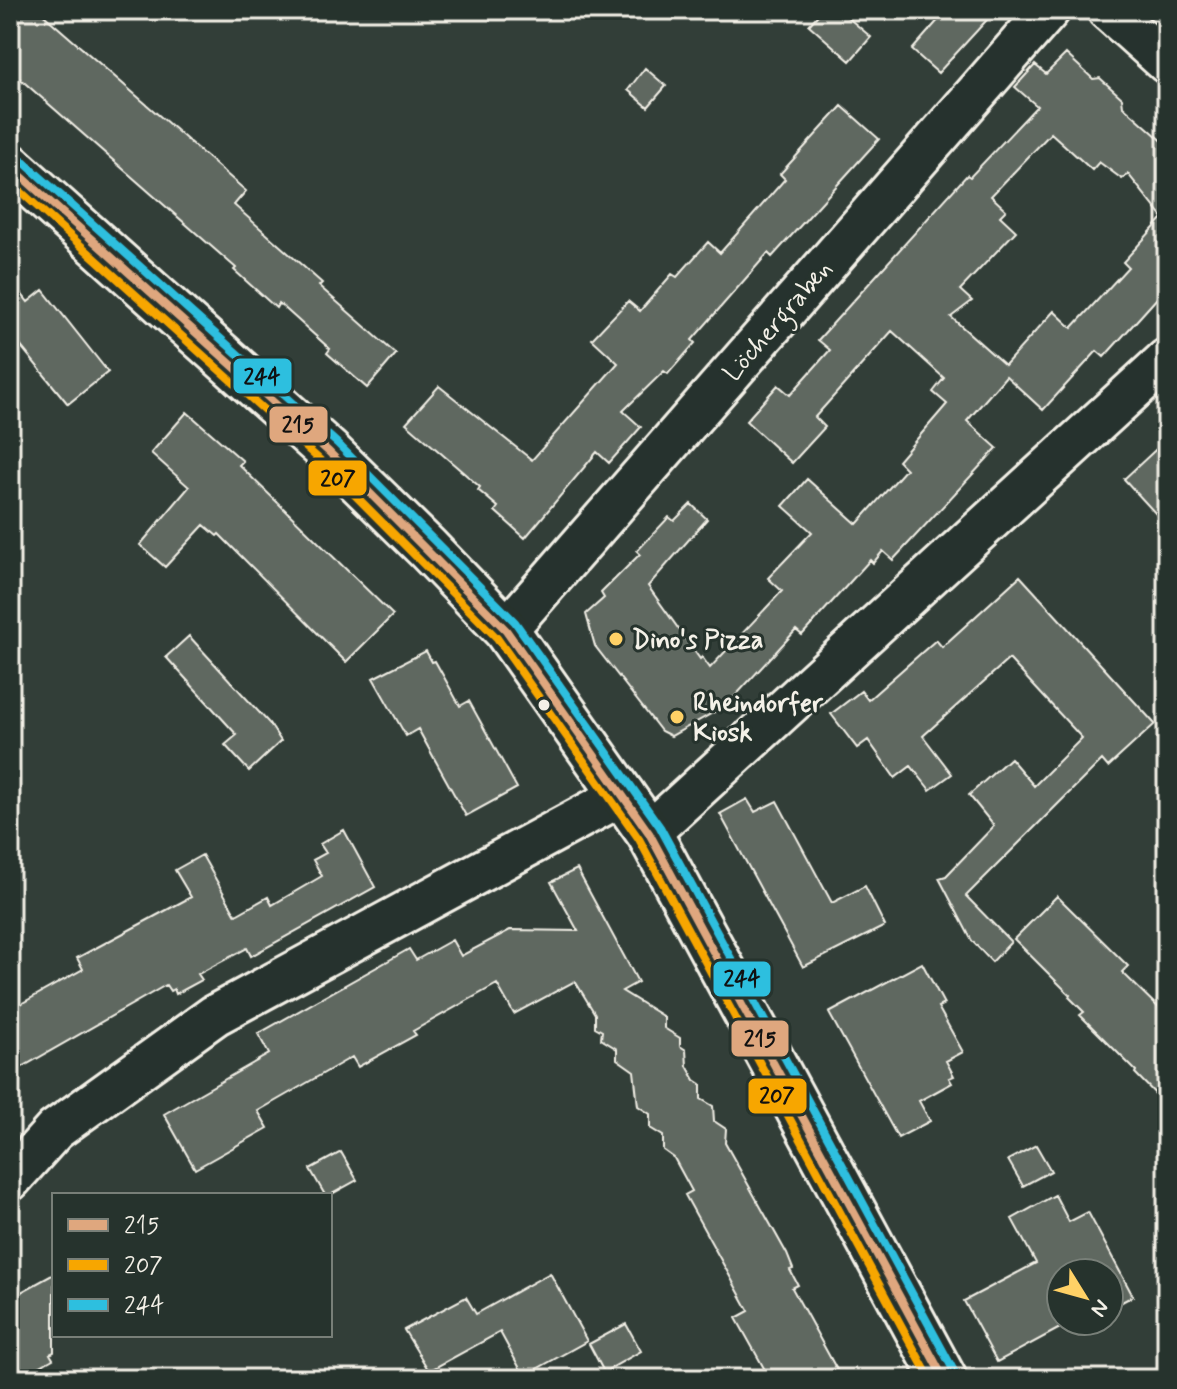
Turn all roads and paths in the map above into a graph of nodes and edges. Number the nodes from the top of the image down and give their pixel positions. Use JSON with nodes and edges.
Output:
{"nodes":[{"id":1,"x":1049,"y":10,"type":"edge"},
{"id":2,"x":1108,"y":10,"type":"edge"},
{"id":3,"x":1167,"y":63,"type":"edge"},
{"id":4,"x":10,"y":166,"type":"edge"},
{"id":5,"x":1167,"y":359,"type":"edge"},
{"id":6,"x":506,"y":630,"type":"junction"},
{"id":7,"x":624,"y":794,"type":"junction"},
{"id":8,"x":649,"y":833,"type":"junction"},
{"id":9,"x":10,"y":1180,"type":"edge"},
{"id":10,"x":944,"y":1379,"type":"edge"}],
"edges":[{"from":1,"to":6,"type":"street","name":"Löchergraben"},
{"from":2,"to":3,"type":"street"},
{"from":4,"to":6,"type":"main road"},
{"from":5,"to":8,"type":"street"},
{"from":6,"to":7,"type":"main road"},
{"from":7,"to":8,"type":"main road"},
{"from":7,"to":9,"type":"street"},
{"from":8,"to":10,"type":"main road"}]}
